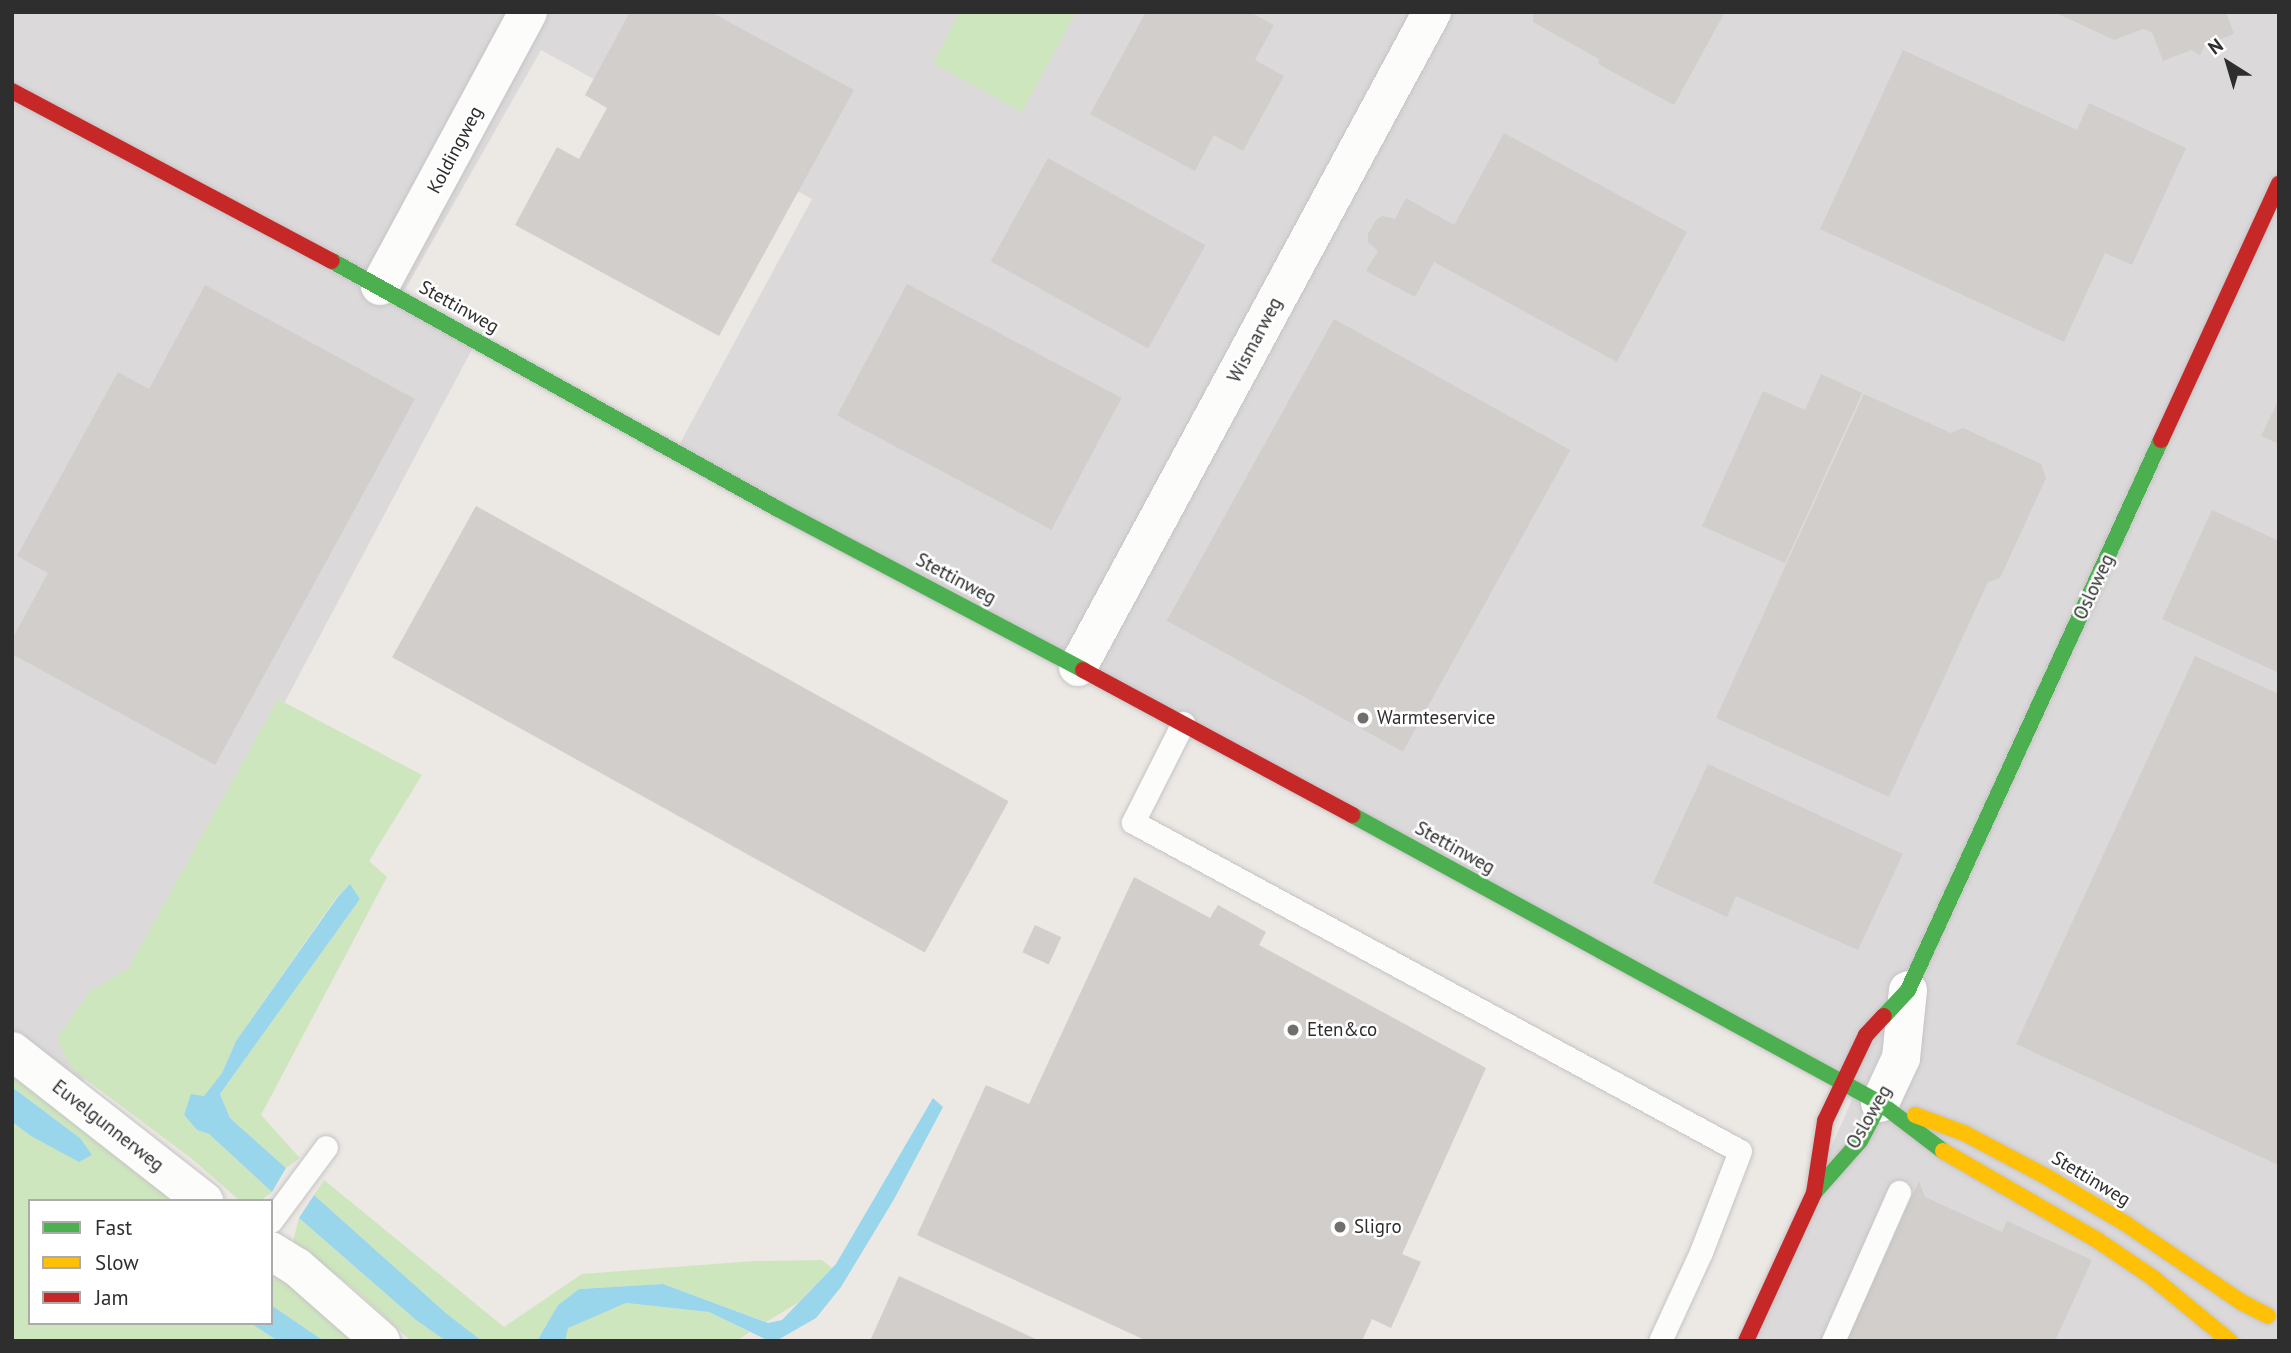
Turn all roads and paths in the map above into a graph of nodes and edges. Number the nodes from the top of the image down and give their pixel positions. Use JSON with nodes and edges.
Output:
{"nodes":[{"id":1,"x":528,"y":12,"type":"edge"},
{"id":2,"x":1432,"y":12,"type":"edge"},
{"id":3,"x":12,"y":91,"type":"edge"},
{"id":4,"x":2279,"y":184,"type":"edge"},
{"id":5,"x":380,"y":286,"type":"junction"},
{"id":6,"x":1078,"y":667,"type":"junction"},
{"id":7,"x":1183,"y":723,"type":"junction"},
{"id":8,"x":1908,"y":990,"type":"junction"},
{"id":9,"x":12,"y":1052,"type":"edge"},
{"id":10,"x":1844,"y":1084,"type":"junction"},
{"id":11,"x":1880,"y":1103,"type":"junction"},
{"id":12,"x":326,"y":1147,"type":"dead end"},
{"id":13,"x":1899,"y":1192,"type":"dead end"},
{"id":14,"x":1814,"y":1193,"type":"junction"},
{"id":15,"x":201,"y":1199,"type":"edge"},
{"id":16,"x":273,"y":1217,"type":"edge"},
{"id":17,"x":273,"y":1252,"type":"edge"},
{"id":18,"x":2273,"y":1314,"type":"edge"},
{"id":19,"x":2251,"y":1330,"type":"dead end"},
{"id":20,"x":382,"y":1341,"type":"edge"},
{"id":21,"x":1660,"y":1341,"type":"edge"},
{"id":22,"x":1746,"y":1341,"type":"edge"},
{"id":23,"x":1833,"y":1341,"type":"edge"},
{"id":24,"x":2230,"y":1341,"type":"edge"}],
"edges":[{"from":1,"to":5,"type":"street","name":"Koldingweg"},
{"from":2,"to":6,"type":"street","name":"Wismarweg"},
{"from":3,"to":5,"type":"street","name":"Stettinweg"},
{"from":4,"to":8,"type":"street","name":"Osloweg"},
{"from":5,"to":6,"type":"street","name":"Stettinweg"},
{"from":6,"to":7,"type":"street","name":"Stettinweg"},
{"from":7,"to":10,"type":"street","name":"Stettinweg"},
{"from":7,"to":21,"type":"lane"},
{"from":8,"to":10,"type":"street","name":"Osloweg"},
{"from":8,"to":11,"type":"street","name":"Osloweg"},
{"from":9,"to":15,"type":"street","name":"Euvelgunnerweg"},
{"from":10,"to":11,"type":"street","name":"Stettinweg"},
{"from":10,"to":14,"type":"street","name":"Osloweg"},
{"from":11,"to":14,"type":"street","name":"Osloweg"},
{"from":11,"to":18,"type":"street","name":"Stettinweg"},
{"from":11,"to":24,"type":"street","name":"Stettinweg"},
{"from":12,"to":16,"type":"lane"},
{"from":13,"to":23,"type":"lane"},
{"from":14,"to":22,"type":"street","name":"Osloweg"},
{"from":17,"to":20,"type":"street"},
{"from":18,"to":19,"type":"street"}]}
